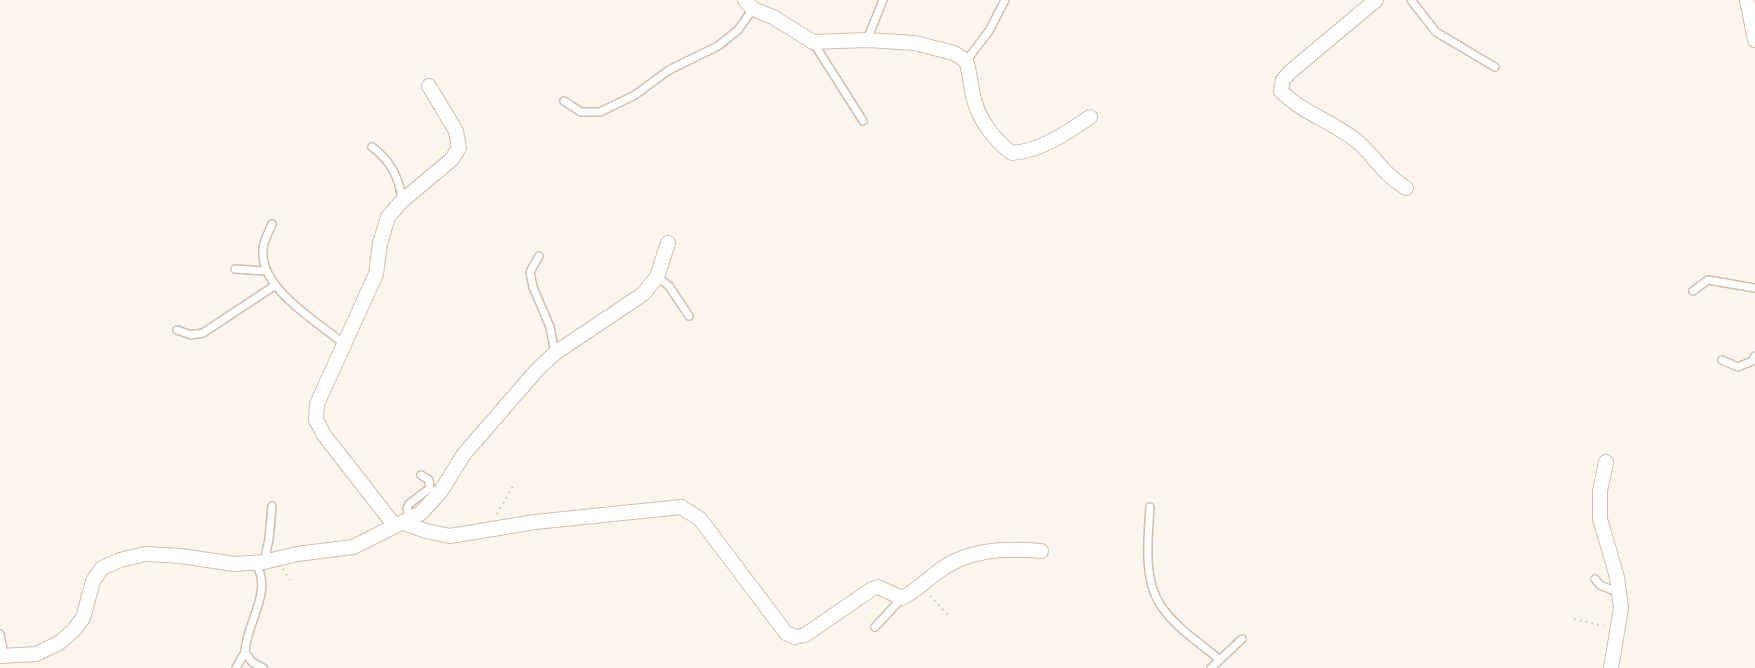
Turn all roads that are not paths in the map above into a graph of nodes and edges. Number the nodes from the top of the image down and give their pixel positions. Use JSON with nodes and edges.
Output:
{"nodes":[{"id":1,"x":883,"y":0,"type":"edge"},
{"id":2,"x":1005,"y":0,"type":"edge"},
{"id":3,"x":1377,"y":0,"type":"edge"},
{"id":4,"x":1411,"y":0,"type":"edge"},
{"id":5,"x":1747,"y":0,"type":"edge"},
{"id":6,"x":749,"y":5,"type":"edge"},
{"id":7,"x":867,"y":40,"type":"junction"},
{"id":8,"x":1755,"y":40,"type":"edge"},
{"id":9,"x":813,"y":42,"type":"junction"},
{"id":10,"x":966,"y":61,"type":"junction"},
{"id":11,"x":1495,"y":67,"type":"dead end"},
{"id":12,"x":429,"y":86,"type":"dead end"},
{"id":13,"x":564,"y":101,"type":"dead end"},
{"id":14,"x":1090,"y":117,"type":"dead end"},
{"id":15,"x":863,"y":121,"type":"dead end"},
{"id":16,"x":372,"y":147,"type":"dead end"},
{"id":17,"x":1406,"y":188,"type":"dead end"},
{"id":18,"x":402,"y":201,"type":"junction"},
{"id":19,"x":272,"y":224,"type":"dead end"},
{"id":20,"x":668,"y":243,"type":"dead end"},
{"id":21,"x":539,"y":256,"type":"dead end"},
{"id":22,"x":236,"y":269,"type":"dead end"},
{"id":23,"x":265,"y":271,"type":"junction"},
{"id":24,"x":657,"y":277,"type":"junction"},
{"id":25,"x":274,"y":286,"type":"junction"},
{"id":26,"x":1755,"y":288,"type":"edge"},
{"id":27,"x":1693,"y":291,"type":"dead end"},
{"id":28,"x":689,"y":316,"type":"dead end"},
{"id":29,"x":177,"y":330,"type":"dead end"},
{"id":30,"x":344,"y":344,"type":"junction"},
{"id":31,"x":555,"y":353,"type":"junction"},
{"id":32,"x":1755,"y":356,"type":"edge"},
{"id":33,"x":1722,"y":360,"type":"dead end"},
{"id":34,"x":1606,"y":462,"type":"dead end"},
{"id":35,"x":421,"y":475,"type":"dead end"},
{"id":36,"x":272,"y":506,"type":"dead end"},
{"id":37,"x":1150,"y":507,"type":"dead end"},
{"id":38,"x":403,"y":523,"type":"junction"},
{"id":39,"x":1041,"y":551,"type":"dead end"},
{"id":40,"x":259,"y":562,"type":"junction"},
{"id":41,"x":1594,"y":579,"type":"dead end"},
{"id":42,"x":1619,"y":593,"type":"junction"},
{"id":43,"x":902,"y":598,"type":"junction"},
{"id":44,"x":874,"y":627,"type":"dead end"},
{"id":45,"x":0,"y":634,"type":"edge"},
{"id":46,"x":1242,"y":639,"type":"dead end"},
{"id":47,"x":245,"y":652,"type":"junction"},
{"id":48,"x":2,"y":656,"type":"edge"},
{"id":49,"x":1220,"y":658,"type":"junction"},
{"id":50,"x":236,"y":668,"type":"edge"},
{"id":51,"x":263,"y":668,"type":"edge"},
{"id":52,"x":1211,"y":668,"type":"edge"},
{"id":53,"x":1611,"y":668,"type":"edge"}],
"edges":[{"from":1,"to":7,"type":"lane"},
{"from":2,"to":10,"type":"lane"},
{"from":3,"to":17,"type":"street"},
{"from":4,"to":11,"type":"lane"},
{"from":5,"to":8,"type":"street"},
{"from":6,"to":9,"type":"street"},
{"from":6,"to":13,"type":"lane"},
{"from":7,"to":9,"type":"street"},
{"from":7,"to":10,"type":"street"},
{"from":9,"to":15,"type":"lane"},
{"from":10,"to":14,"type":"street"},
{"from":12,"to":18,"type":"street"},
{"from":16,"to":18,"type":"lane"},
{"from":18,"to":30,"type":"street"},
{"from":19,"to":23,"type":"lane"},
{"from":20,"to":24,"type":"street"},
{"from":21,"to":31,"type":"lane"},
{"from":22,"to":23,"type":"lane"},
{"from":23,"to":25,"type":"lane"},
{"from":24,"to":28,"type":"lane"},
{"from":24,"to":31,"type":"street"},
{"from":25,"to":29,"type":"lane"},
{"from":25,"to":30,"type":"lane"},
{"from":26,"to":27,"type":"lane"},
{"from":30,"to":38,"type":"street"},
{"from":31,"to":38,"type":"street"},
{"from":32,"to":33,"type":"lane"},
{"from":34,"to":42,"type":"street"},
{"from":35,"to":38,"type":"lane"},
{"from":36,"to":40,"type":"lane"},
{"from":37,"to":49,"type":"lane"},
{"from":38,"to":40,"type":"street"},
{"from":38,"to":43,"type":"street"},
{"from":39,"to":43,"type":"street"},
{"from":40,"to":47,"type":"lane"},
{"from":40,"to":48,"type":"street"},
{"from":41,"to":42,"type":"lane"},
{"from":42,"to":53,"type":"street"},
{"from":43,"to":44,"type":"lane"},
{"from":45,"to":48,"type":"lane"},
{"from":46,"to":49,"type":"lane"},
{"from":47,"to":50,"type":"lane"},
{"from":47,"to":51,"type":"lane"},
{"from":49,"to":52,"type":"lane"}]}
